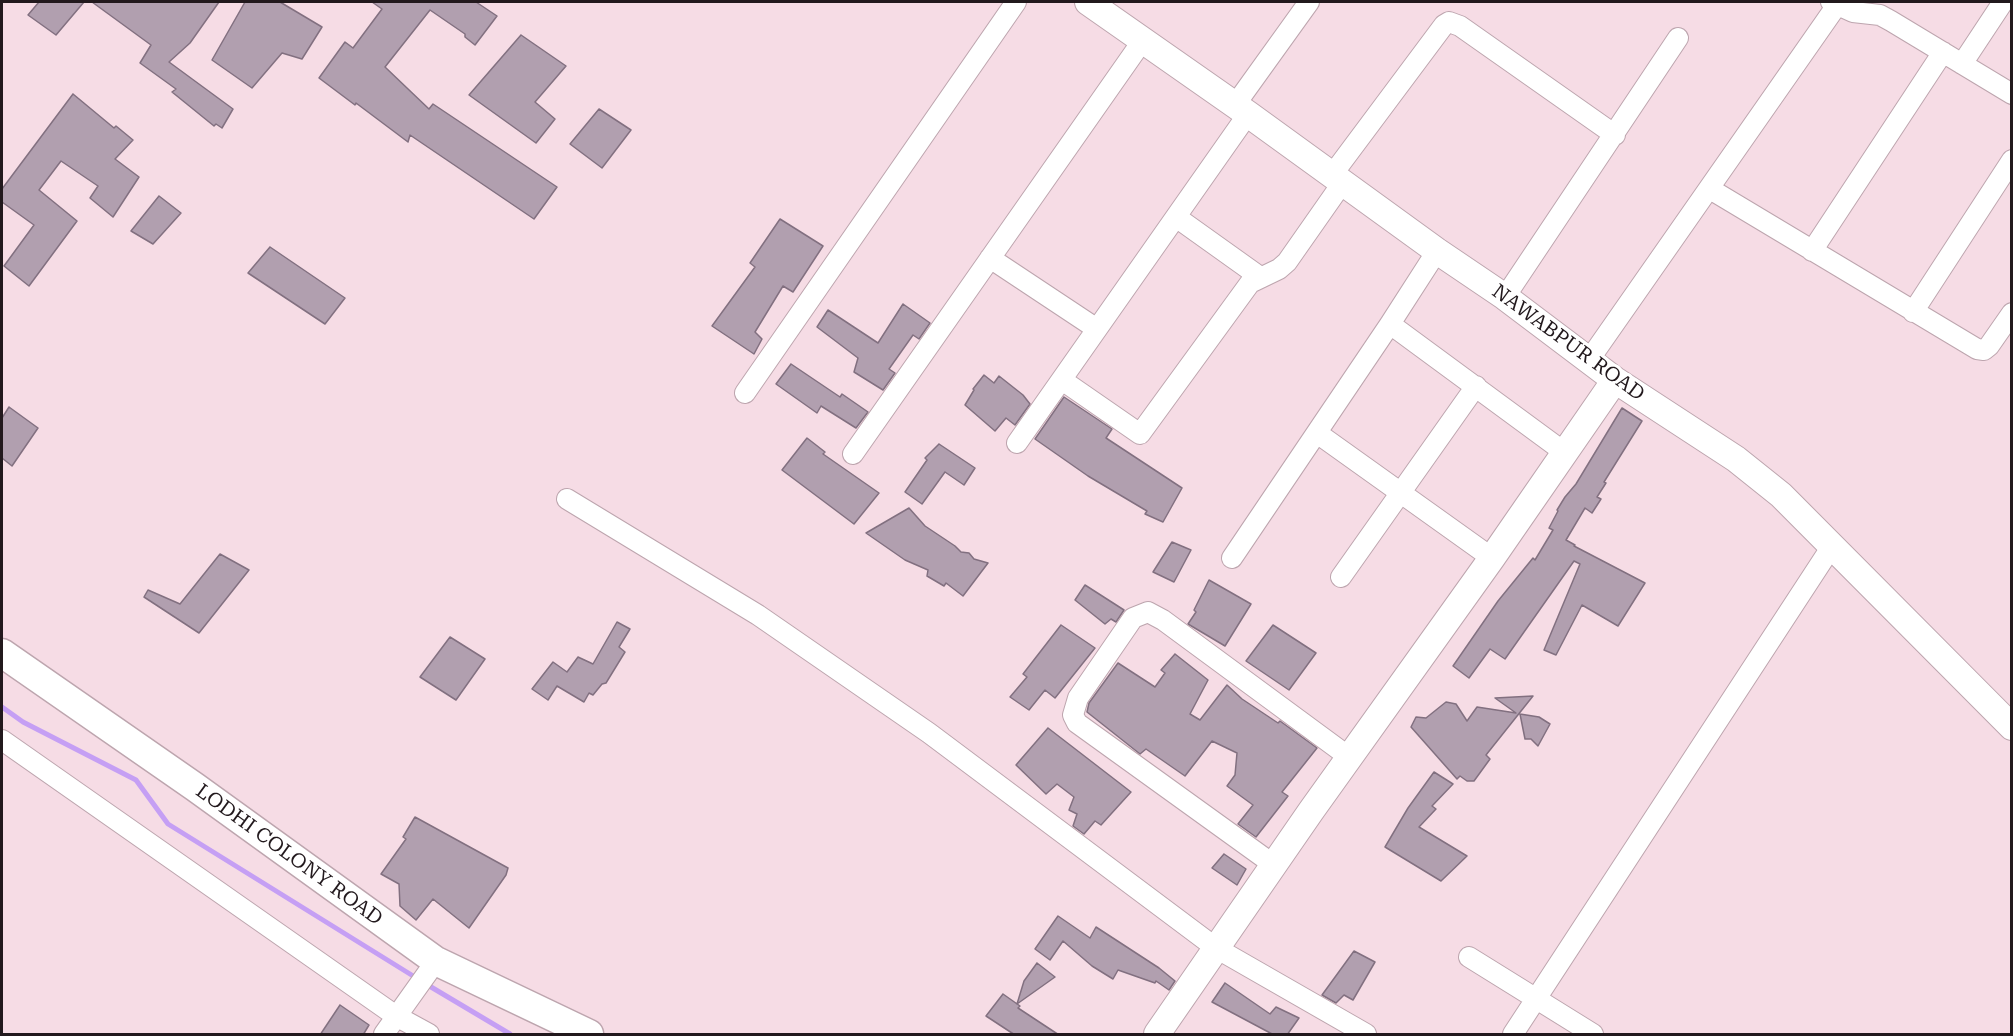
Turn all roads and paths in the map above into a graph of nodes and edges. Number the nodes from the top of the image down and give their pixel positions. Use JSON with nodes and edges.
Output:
{"nodes":[{"id":1,"x":1016,"y":2,"type":"edge"},
{"id":2,"x":1088,"y":2,"type":"edge"},
{"id":3,"x":1309,"y":2,"type":"edge"},
{"id":4,"x":2002,"y":2,"type":"edge"},
{"id":5,"x":1834,"y":3,"type":"edge"},
{"id":6,"x":1884,"y":8,"type":"edge"},
{"id":7,"x":1678,"y":38,"type":"dead end"},
{"id":8,"x":1143,"y":40,"type":"junction"},
{"id":9,"x":1943,"y":52,"type":"junction"},
{"id":10,"x":1962,"y":64,"type":"junction"},
{"id":11,"x":2012,"y":94,"type":"edge"},
{"id":12,"x":1242,"y":110,"type":"junction"},
{"id":13,"x":1615,"y":135,"type":"junction"},
{"id":14,"x":2012,"y":160,"type":"edge"},
{"id":15,"x":1338,"y":179,"type":"junction"},
{"id":16,"x":1710,"y":189,"type":"junction"},
{"id":17,"x":1176,"y":217,"type":"junction"},
{"id":18,"x":1437,"y":251,"type":"junction"},
{"id":19,"x":1812,"y":251,"type":"junction"},
{"id":20,"x":990,"y":258,"type":"junction"},
{"id":21,"x":1260,"y":277,"type":"junction"},
{"id":22,"x":1505,"y":297,"type":"junction"},
{"id":23,"x":1913,"y":312,"type":"junction"},
{"id":24,"x":2012,"y":313,"type":"edge"},
{"id":25,"x":1390,"y":324,"type":"junction"},
{"id":26,"x":1098,"y":329,"type":"junction"},
{"id":27,"x":1589,"y":360,"type":"junction"},
{"id":28,"x":1062,"y":380,"type":"junction"},
{"id":29,"x":1616,"y":380,"type":"junction"},
{"id":30,"x":1476,"y":386,"type":"junction"},
{"id":31,"x":745,"y":393,"type":"dead end"},
{"id":32,"x":1317,"y":433,"type":"junction"},
{"id":33,"x":1017,"y":443,"type":"dead end"},
{"id":34,"x":1564,"y":452,"type":"junction"},
{"id":35,"x":853,"y":454,"type":"dead end"},
{"id":36,"x":1402,"y":492,"type":"junction"},
{"id":37,"x":567,"y":499,"type":"dead end"},
{"id":38,"x":1832,"y":546,"type":"junction"},
{"id":39,"x":1232,"y":558,"type":"dead end"},
{"id":40,"x":1492,"y":558,"type":"junction"},
{"id":41,"x":1341,"y":578,"type":"dead end"},
{"id":42,"x":2,"y":653,"type":"edge"},
{"id":43,"x":2012,"y":727,"type":"edge"},
{"id":44,"x":2,"y":740,"type":"edge"},
{"id":45,"x":1349,"y":757,"type":"junction"},
{"id":46,"x":1274,"y":865,"type":"junction"},
{"id":47,"x":1216,"y":948,"type":"junction"},
{"id":48,"x":1469,"y":957,"type":"dead end"},
{"id":49,"x":433,"y":966,"type":"junction"},
{"id":50,"x":1536,"y":999,"type":"junction"},
{"id":51,"x":396,"y":1016,"type":"junction"},
{"id":52,"x":384,"y":1035,"type":"edge"},
{"id":53,"x":429,"y":1035,"type":"edge"},
{"id":54,"x":589,"y":1035,"type":"edge"},
{"id":55,"x":1157,"y":1035,"type":"edge"},
{"id":56,"x":1366,"y":1035,"type":"edge"},
{"id":57,"x":1513,"y":1035,"type":"edge"},
{"id":58,"x":1593,"y":1035,"type":"edge"}],
"edges":[{"from":1,"to":31,"type":"street"},
{"from":2,"to":8,"type":"street","name":"NAWABPUR ROAD"},
{"from":3,"to":12,"type":"street"},
{"from":4,"to":10,"type":"street"},
{"from":5,"to":6,"type":"street"},
{"from":5,"to":16,"type":"street"},
{"from":6,"to":9,"type":"street"},
{"from":7,"to":13,"type":"street"},
{"from":8,"to":12,"type":"street","name":"NAWABPUR ROAD"},
{"from":8,"to":20,"type":"street"},
{"from":9,"to":10,"type":"street"},
{"from":9,"to":19,"type":"street"},
{"from":10,"to":11,"type":"street"},
{"from":12,"to":15,"type":"street","name":"NAWABPUR ROAD"},
{"from":12,"to":17,"type":"street"},
{"from":13,"to":15,"type":"street"},
{"from":13,"to":22,"type":"street"},
{"from":14,"to":23,"type":"street"},
{"from":15,"to":18,"type":"street","name":"NAWABPUR ROAD"},
{"from":15,"to":21,"type":"street"},
{"from":16,"to":19,"type":"street"},
{"from":16,"to":27,"type":"street"},
{"from":17,"to":21,"type":"street"},
{"from":17,"to":26,"type":"street"},
{"from":18,"to":22,"type":"street","name":"NAWABPUR ROAD"},
{"from":18,"to":25,"type":"street"},
{"from":19,"to":23,"type":"street"},
{"from":20,"to":26,"type":"street"},
{"from":20,"to":35,"type":"street"},
{"from":21,"to":28,"type":"street"},
{"from":22,"to":27,"type":"street","name":"NAWABPUR ROAD"},
{"from":23,"to":24,"type":"street"},
{"from":25,"to":30,"type":"street"},
{"from":25,"to":32,"type":"street"},
{"from":26,"to":28,"type":"street"},
{"from":27,"to":29,"type":"street","name":"NAWABPUR ROAD"},
{"from":28,"to":33,"type":"street"},
{"from":29,"to":34,"type":"street"},
{"from":29,"to":38,"type":"street","name":"NAWABPUR ROAD"},
{"from":30,"to":34,"type":"street"},
{"from":30,"to":36,"type":"street"},
{"from":32,"to":36,"type":"street"},
{"from":32,"to":39,"type":"street"},
{"from":34,"to":40,"type":"street"},
{"from":36,"to":40,"type":"street"},
{"from":36,"to":41,"type":"street"},
{"from":37,"to":47,"type":"street"},
{"from":38,"to":43,"type":"street","name":"NAWABPUR ROAD"},
{"from":38,"to":50,"type":"street"},
{"from":40,"to":45,"type":"street"},
{"from":42,"to":49,"type":"main road","name":"LODHI COLONY ROAD"},
{"from":44,"to":51,"type":"street"},
{"from":45,"to":46,"type":"street"},
{"from":45,"to":46,"type":"street"},
{"from":46,"to":47,"type":"street"},
{"from":47,"to":55,"type":"street"},
{"from":47,"to":56,"type":"street"},
{"from":48,"to":50,"type":"street"},
{"from":49,"to":51,"type":"street"},
{"from":49,"to":54,"type":"main road","name":"LODHI COLONY ROAD"},
{"from":50,"to":57,"type":"street"},
{"from":50,"to":58,"type":"street"},
{"from":51,"to":52,"type":"street"},
{"from":51,"to":53,"type":"street"}]}
